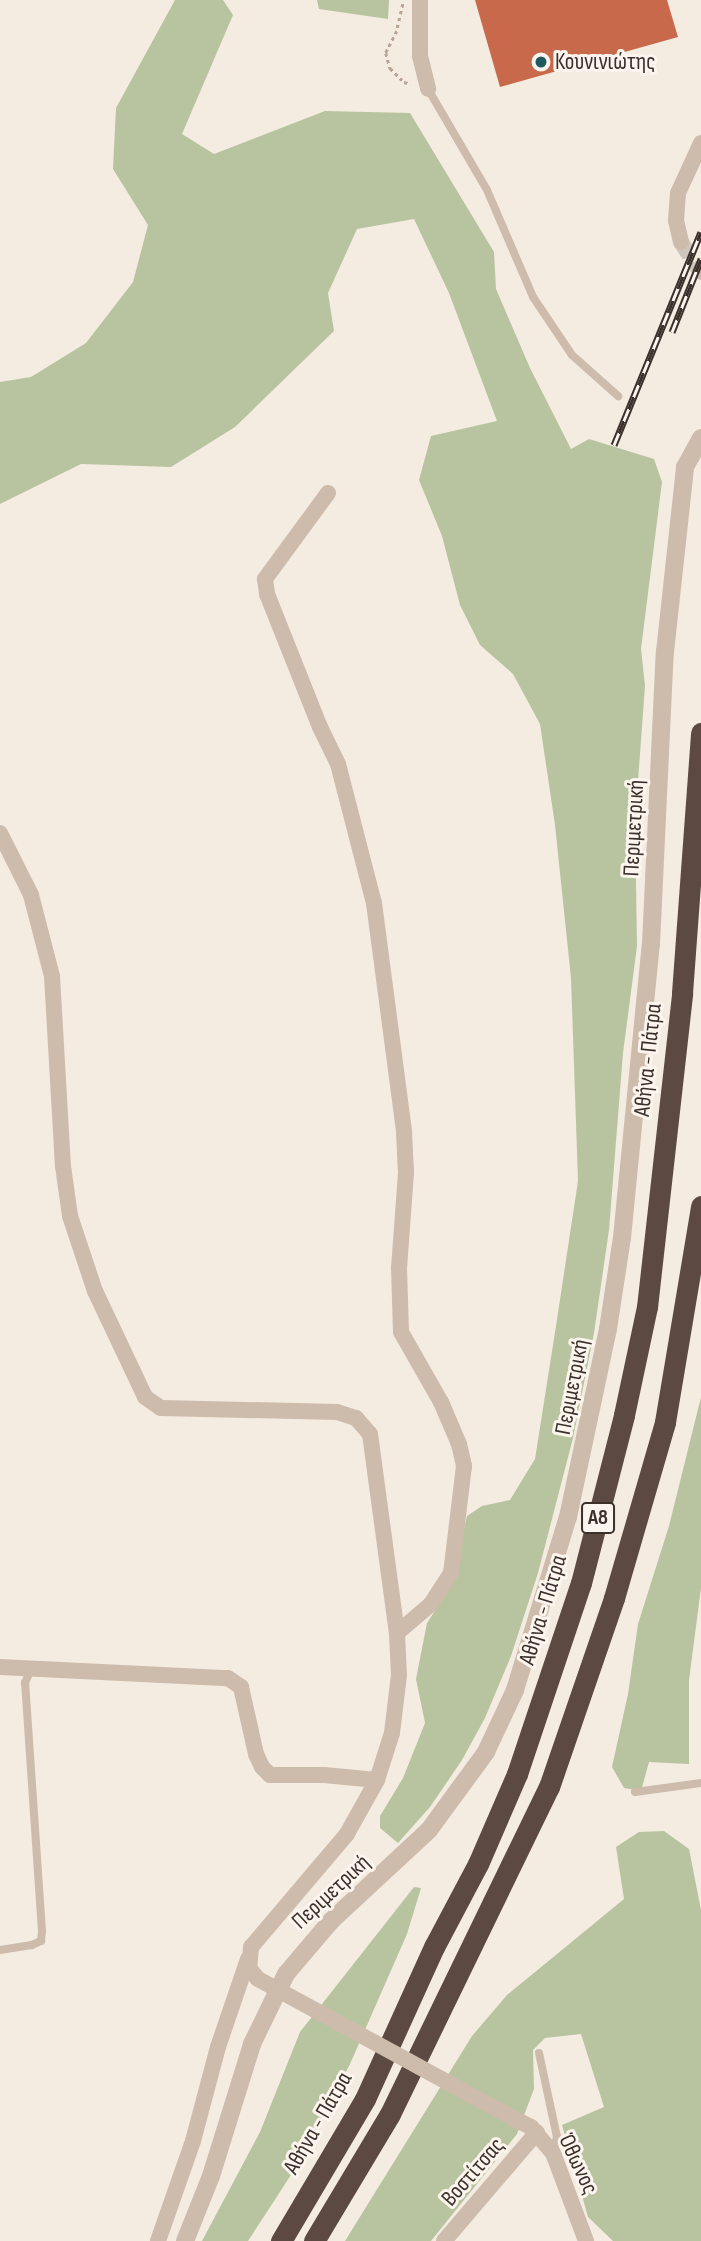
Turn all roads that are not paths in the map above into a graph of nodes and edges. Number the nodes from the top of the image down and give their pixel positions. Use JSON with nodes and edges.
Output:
{"nodes":[{"id":1,"x":420,"y":0,"type":"edge"},
{"id":2,"x":428,"y":89,"type":"joint"},
{"id":3,"x":701,"y":143,"type":"edge"},
{"id":4,"x":681,"y":242,"type":"tunnel mouth"},
{"id":5,"x":618,"y":397,"type":"dead end"},
{"id":6,"x":701,"y":438,"type":"edge"},
{"id":7,"x":328,"y":493,"type":"dead end"},
{"id":8,"x":701,"y":733,"type":"edge"},
{"id":9,"x":0,"y":833,"type":"edge"},
{"id":10,"x":701,"y":1206,"type":"edge"},
{"id":11,"x":397,"y":1633,"type":"junction"},
{"id":12,"x":0,"y":1667,"type":"edge"},
{"id":13,"x":31,"y":1669,"type":"junction"},
{"id":14,"x":377,"y":1780,"type":"junction"},
{"id":15,"x":701,"y":1783,"type":"edge"},
{"id":16,"x":635,"y":1791,"type":"dead end"},
{"id":17,"x":0,"y":1950,"type":"edge"},
{"id":18,"x":248,"y":1959,"type":"junction"},
{"id":19,"x":539,"y":2053,"type":"dead end"},
{"id":20,"x":537,"y":2132,"type":"junction"},
{"id":21,"x":553,"y":2153,"type":"junction"},
{"id":22,"x":445,"y":2240,"type":"edge"},
{"id":23,"x":158,"y":2241,"type":"edge"},
{"id":24,"x":185,"y":2241,"type":"edge"},
{"id":25,"x":281,"y":2241,"type":"edge"},
{"id":26,"x":314,"y":2241,"type":"edge"},
{"id":27,"x":586,"y":2241,"type":"edge"}],
"edges":[{"from":1,"to":2,"type":"street"},
{"from":2,"to":5,"type":"lane"},
{"from":3,"to":4,"type":"street"},
{"from":6,"to":24,"type":"street","name":"Περιμετρική"},
{"from":7,"to":11,"type":"street"},
{"from":8,"to":25,"type":"highway","name":"Αθήνα - Πάτρα","number":"Α8"},
{"from":9,"to":11,"type":"street"},
{"from":10,"to":26,"type":"highway","number":"Α8"},
{"from":11,"to":14,"type":"street"},
{"from":12,"to":13,"type":"street"},
{"from":13,"to":14,"type":"street"},
{"from":13,"to":17,"type":"lane"},
{"from":14,"to":18,"type":"street"},
{"from":15,"to":16,"type":"lane"},
{"from":18,"to":20,"type":"street","name":"Όθωνος","bridge":true},
{"from":18,"to":23,"type":"street"},
{"from":19,"to":21,"type":"lane"},
{"from":20,"to":21,"type":"street","name":"Όθωνος"},
{"from":20,"to":22,"type":"street","name":"Βοστίτσας"},
{"from":21,"to":27,"type":"street","name":"Όθωνος"}]}
